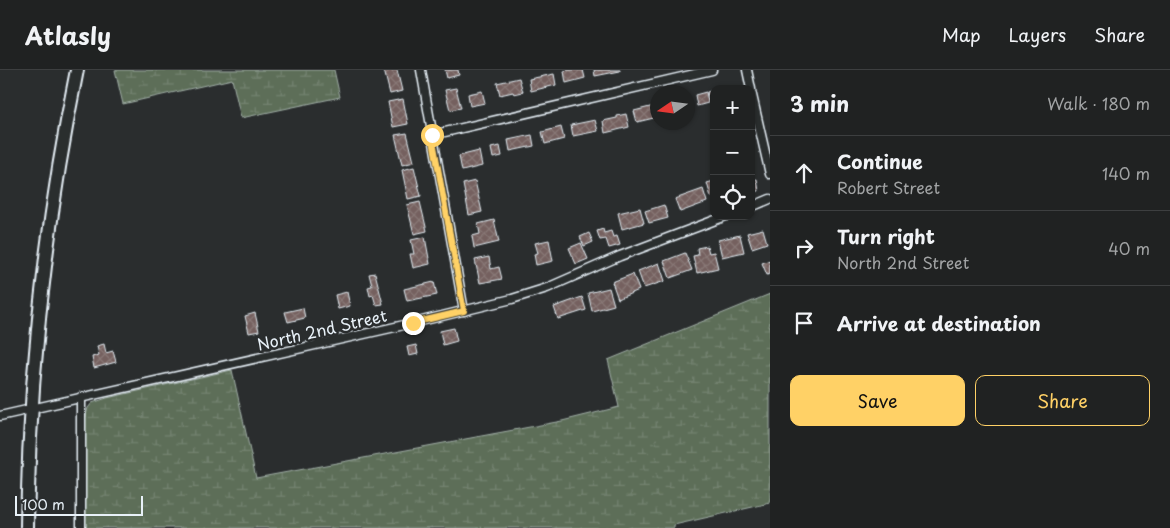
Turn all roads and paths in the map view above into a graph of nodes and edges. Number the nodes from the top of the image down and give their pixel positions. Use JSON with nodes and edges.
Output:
{"nodes":[{"id":1,"x":77,"y":70,"type":"edge"},
{"id":2,"x":421,"y":70,"type":"edge"},
{"id":3,"x":712,"y":70,"type":"edge"},
{"id":4,"x":747,"y":70,"type":"edge"},
{"id":5,"x":750,"y":85,"type":"edge"},
{"id":6,"x":755,"y":108,"type":"edge"},
{"id":7,"x":432,"y":135,"type":"junction"},
{"id":8,"x":770,"y":174,"type":"edge"},
{"id":9,"x":770,"y":200,"type":"edge"},
{"id":10,"x":755,"y":205,"type":"edge"},
{"id":11,"x":715,"y":220,"type":"edge"},
{"id":12,"x":464,"y":311,"type":"junction"},
{"id":13,"x":82,"y":397,"type":"junction"},
{"id":14,"x":31,"y":409,"type":"junction"},
{"id":15,"x":0,"y":416,"type":"edge"},
{"id":16,"x":27,"y":528,"type":"edge"},
{"id":17,"x":81,"y":528,"type":"edge"}],
"edges":[{"from":1,"to":14,"type":"highway"},
{"from":2,"to":7,"type":"street"},
{"from":3,"to":7,"type":"street"},
{"from":4,"to":5,"type":"street"},
{"from":6,"to":8,"type":"street"},
{"from":7,"to":12,"type":"street"},
{"from":9,"to":10,"type":"street"},
{"from":11,"to":12,"type":"street","name":"North 2nd Street"},
{"from":12,"to":13,"type":"street","name":"North 2nd Street"},
{"from":13,"to":14,"type":"street","name":"North 2nd Street"},
{"from":13,"to":17,"type":"street"},
{"from":14,"to":15,"type":"street","name":"North 2nd Street"},
{"from":14,"to":16,"type":"highway"}]}
